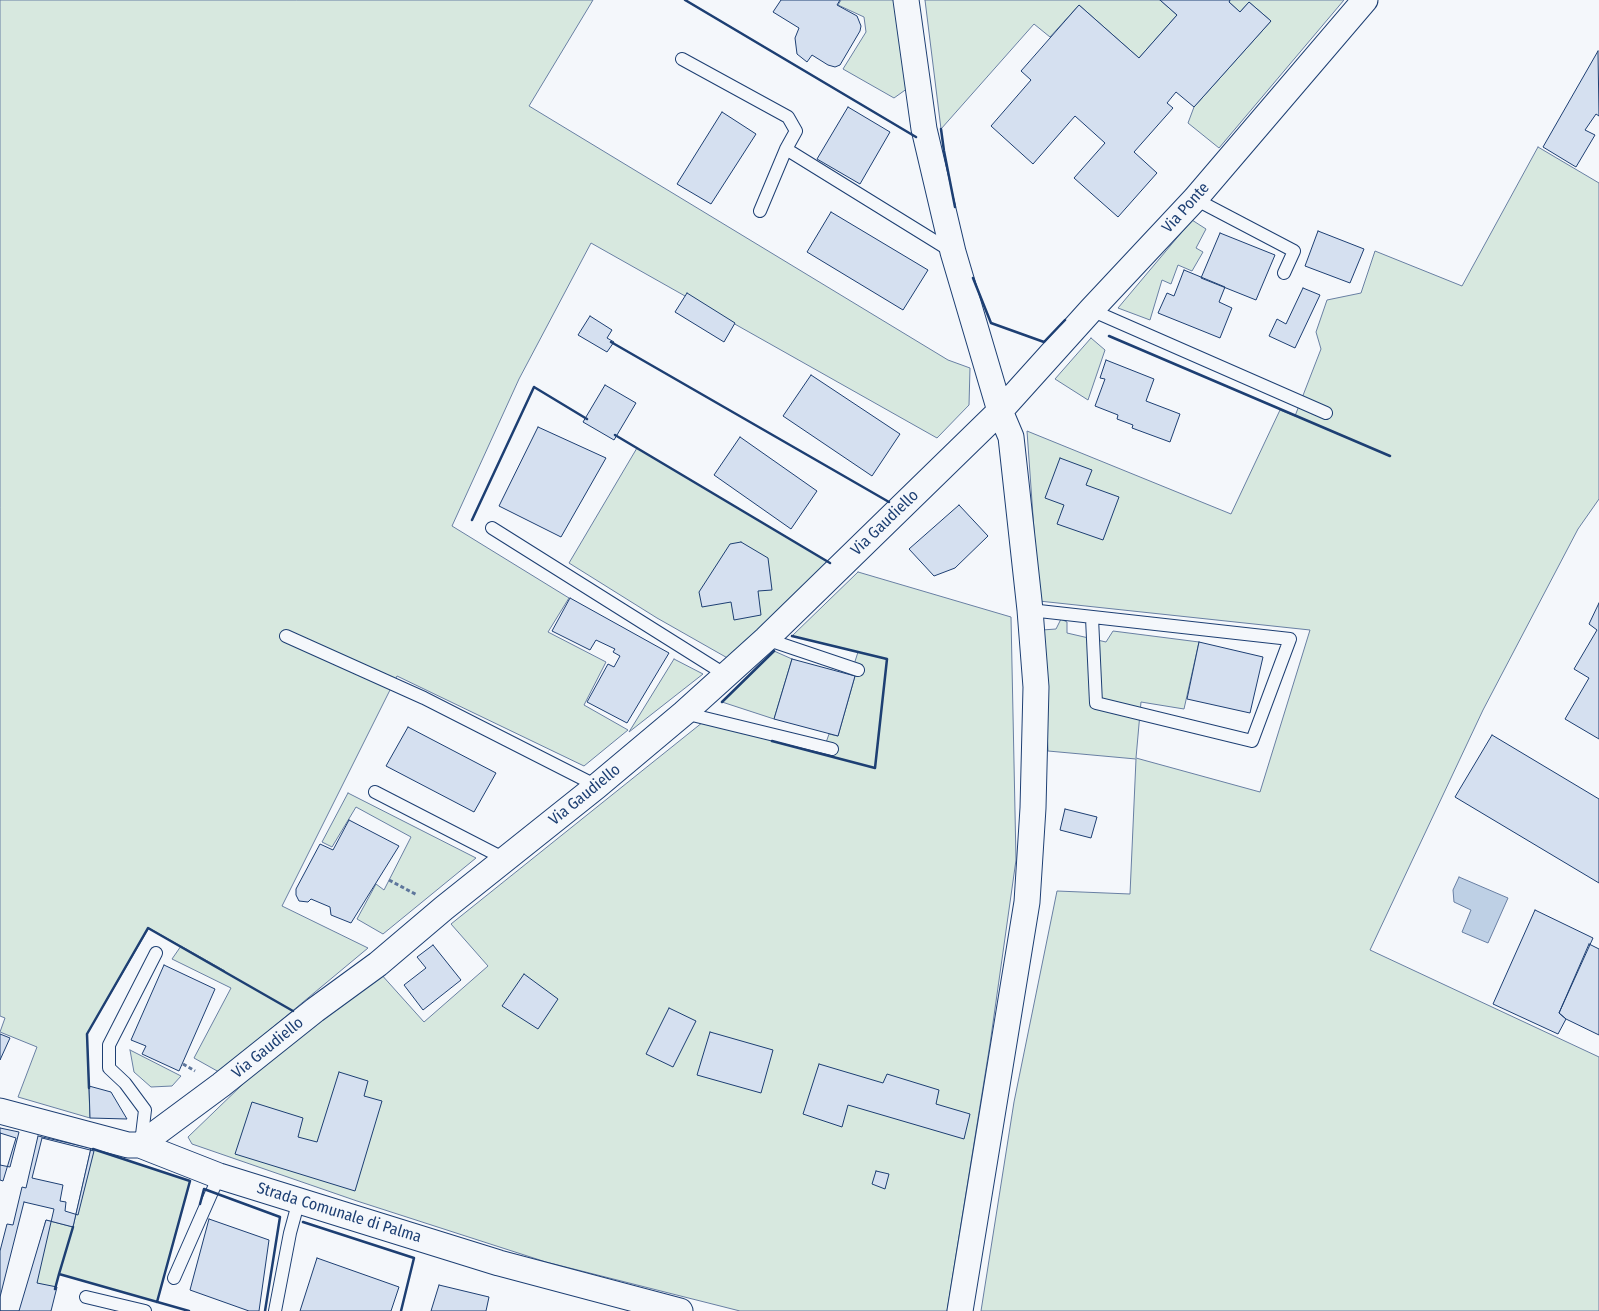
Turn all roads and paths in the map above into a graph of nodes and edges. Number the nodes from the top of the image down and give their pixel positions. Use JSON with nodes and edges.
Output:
{"nodes":[{"id":1,"x":906,"y":0,"type":"edge"},
{"id":2,"x":1365,"y":0,"type":"edge"},
{"id":3,"x":682,"y":59,"type":"dead end"},
{"id":4,"x":786,"y":149,"type":"junction"},
{"id":5,"x":1195,"y":199,"type":"junction"},
{"id":6,"x":760,"y":211,"type":"dead end"},
{"id":7,"x":953,"y":252,"type":"junction"},
{"id":8,"x":1284,"y":273,"type":"dead end"},
{"id":9,"x":1091,"y":310,"type":"junction"},
{"id":10,"x":1000,"y":411,"type":"junction"},
{"id":11,"x":1326,"y":413,"type":"dead end"},
{"id":12,"x":492,"y":528,"type":"dead end"},
{"id":13,"x":1030,"y":610,"type":"junction"},
{"id":14,"x":1092,"y":618,"type":"junction"},
{"id":15,"x":286,"y":636,"type":"dead end"},
{"id":16,"x":766,"y":638,"type":"junction"},
{"id":17,"x":858,"y":670,"type":"dead end"},
{"id":18,"x":726,"y":675,"type":"junction"},
{"id":19,"x":684,"y":713,"type":"junction"},
{"id":20,"x":832,"y":749,"type":"dead end"},
{"id":21,"x":597,"y":786,"type":"junction"},
{"id":22,"x":375,"y":792,"type":"dead end"},
{"id":23,"x":505,"y":859,"type":"junction"},
{"id":24,"x":156,"y":953,"type":"dead end"},
{"id":25,"x":0,"y":1111,"type":"edge"},
{"id":26,"x":140,"y":1146,"type":"junction"},
{"id":27,"x":219,"y":1176,"type":"junction"},
{"id":28,"x":299,"y":1200,"type":"junction"},
{"id":29,"x":174,"y":1278,"type":"dead end"},
{"id":30,"x":86,"y":1297,"type":"dead end"},
{"id":31,"x":145,"y":1311,"type":"edge"},
{"id":32,"x":275,"y":1311,"type":"edge"},
{"id":33,"x":680,"y":1311,"type":"edge"},
{"id":34,"x":960,"y":1311,"type":"edge"}],
"edges":[{"from":1,"to":7,"type":"street"},
{"from":2,"to":5,"type":"street","name":"Via Ponte"},
{"from":3,"to":4,"type":"lane"},
{"from":4,"to":6,"type":"lane"},
{"from":4,"to":7,"type":"lane"},
{"from":5,"to":8,"type":"lane"},
{"from":5,"to":9,"type":"street","name":"Via Ponte"},
{"from":7,"to":10,"type":"street"},
{"from":9,"to":10,"type":"street","name":"Via Ponte"},
{"from":9,"to":11,"type":"lane"},
{"from":10,"to":13,"type":"street"},
{"from":10,"to":16,"type":"street","name":"Via Gaudiello"},
{"from":12,"to":18,"type":"lane"},
{"from":13,"to":14,"type":"lane"},
{"from":13,"to":34,"type":"street"},
{"from":14,"to":14,"type":"lane"},
{"from":15,"to":21,"type":"lane"},
{"from":16,"to":17,"type":"lane"},
{"from":16,"to":18,"type":"street","name":"Via Gaudiello"},
{"from":18,"to":19,"type":"street","name":"Via Gaudiello"},
{"from":19,"to":20,"type":"lane"},
{"from":19,"to":21,"type":"street","name":"Via Gaudiello"},
{"from":21,"to":23,"type":"street","name":"Via Gaudiello"},
{"from":22,"to":23,"type":"lane"},
{"from":23,"to":26,"type":"street","name":"Via Gaudiello"},
{"from":24,"to":26,"type":"lane"},
{"from":25,"to":26,"type":"street","name":"Strada Comunale di Palma"},
{"from":26,"to":27,"type":"street","name":"Strada Comunale di Palma"},
{"from":27,"to":28,"type":"street","name":"Strada Comunale di Palma"},
{"from":27,"to":29,"type":"lane"},
{"from":28,"to":32,"type":"lane"},
{"from":28,"to":33,"type":"street","name":"Strada Comunale di Palma"},
{"from":30,"to":31,"type":"lane"}]}
